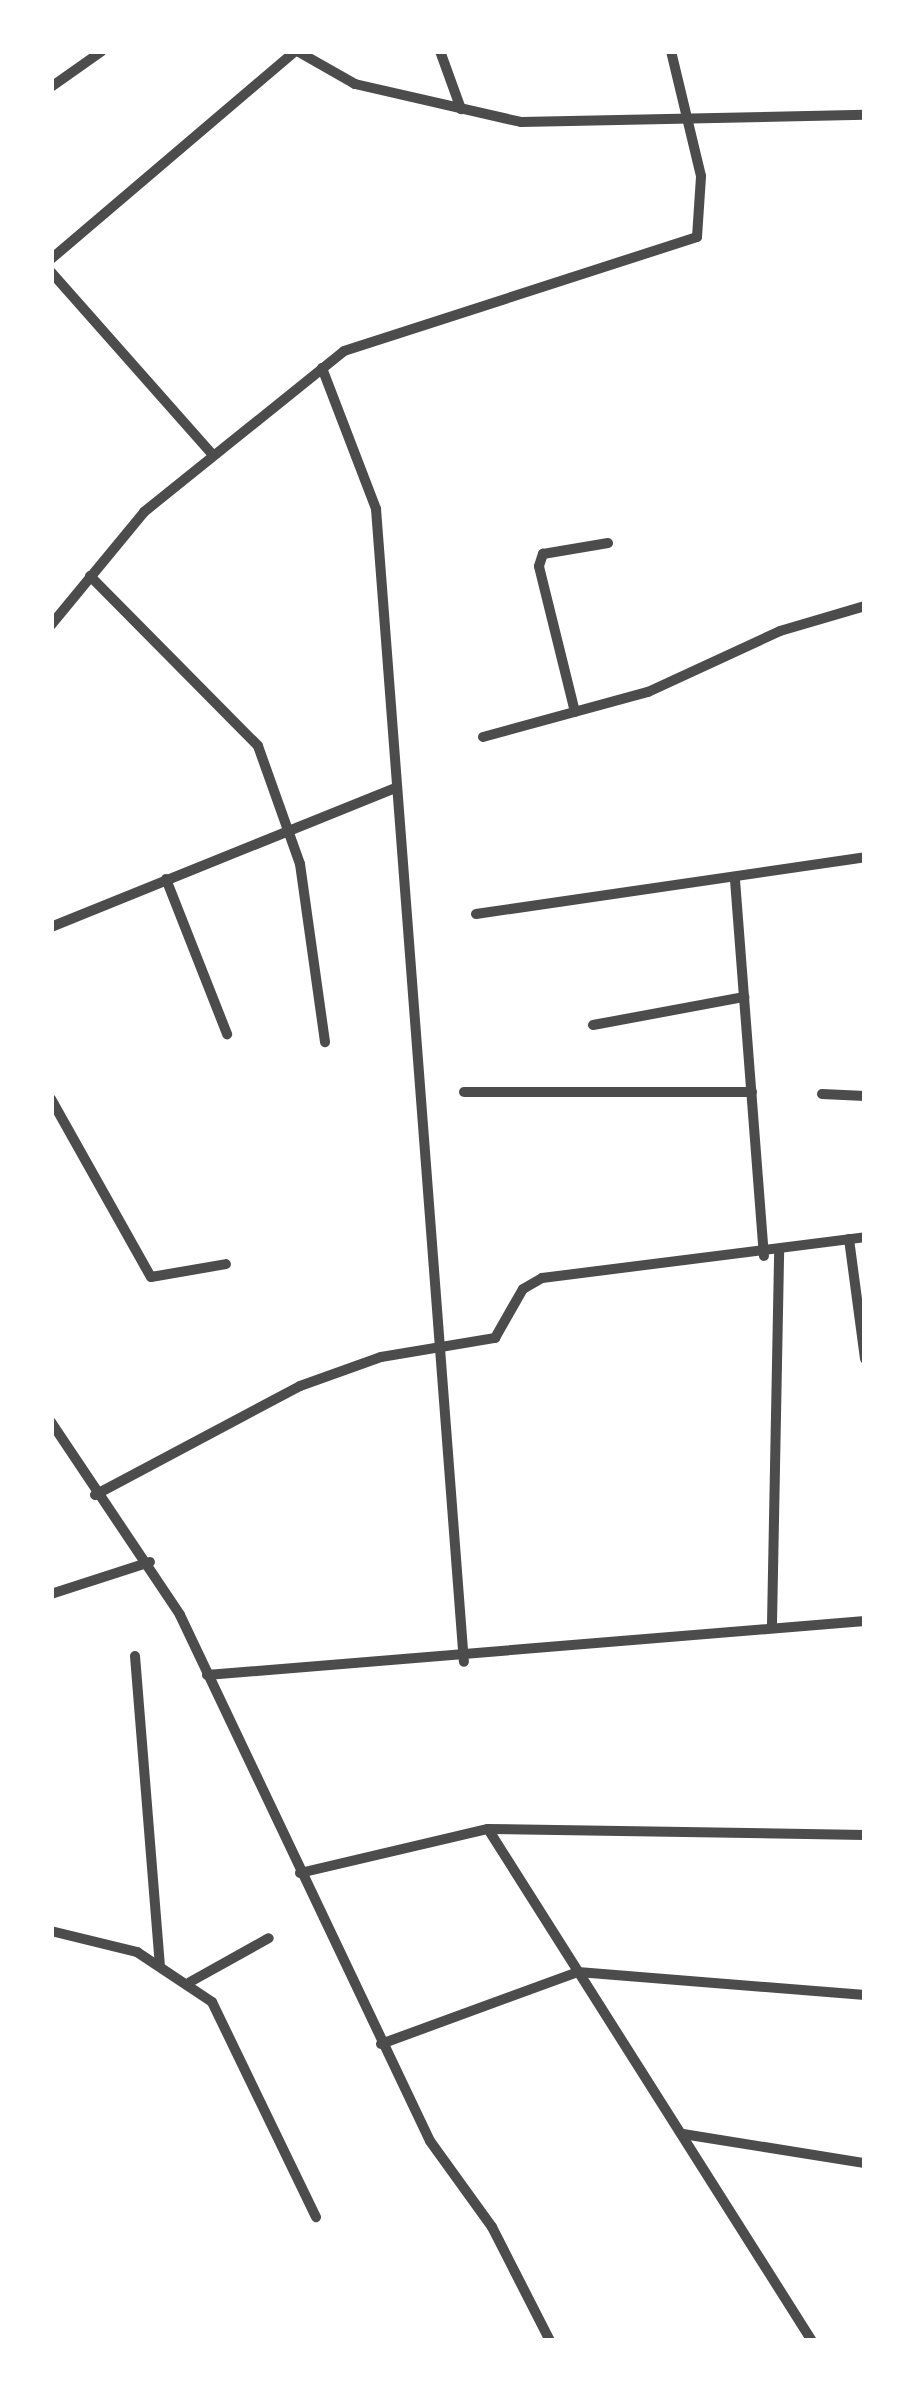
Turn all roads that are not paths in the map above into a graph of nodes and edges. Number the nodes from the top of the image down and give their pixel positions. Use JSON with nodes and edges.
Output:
{"nodes":[{"id":1,"x":102,"y":51,"type":"edge"},
{"id":2,"x":296,"y":51,"type":"edge"},
{"id":3,"x":440,"y":51,"type":"edge"},
{"id":4,"x":671,"y":51,"type":"edge"},
{"id":5,"x":51,"y":86,"type":"edge"},
{"id":6,"x":461,"y":109,"type":"junction"},
{"id":7,"x":865,"y":115,"type":"edge"},
{"id":8,"x":693,"y":124,"type":"junction"},
{"id":9,"x":51,"y":260,"type":"edge"},
{"id":10,"x":51,"y":272,"type":"edge"},
{"id":11,"x":322,"y":368,"type":"junction"},
{"id":12,"x":211,"y":453,"type":"junction"},
{"id":13,"x":608,"y":543,"type":"dead end"},
{"id":14,"x":90,"y":576,"type":"junction"},
{"id":15,"x":865,"y":606,"type":"edge"},
{"id":16,"x":51,"y":625,"type":"edge"},
{"id":17,"x":575,"y":712,"type":"junction"},
{"id":18,"x":483,"y":736,"type":"dead end"},
{"id":19,"x":393,"y":789,"type":"junction"},
{"id":20,"x":290,"y":827,"type":"junction"},
{"id":21,"x":865,"y":857,"type":"edge"},
{"id":22,"x":166,"y":879,"type":"junction"},
{"id":23,"x":735,"y":880,"type":"junction"},
{"id":24,"x":476,"y":914,"type":"dead end"},
{"id":25,"x":51,"y":927,"type":"edge"},
{"id":26,"x":744,"y":997,"type":"junction"},
{"id":27,"x":593,"y":1025,"type":"dead end"},
{"id":28,"x":227,"y":1034,"type":"dead end"},
{"id":29,"x":325,"y":1042,"type":"dead end"},
{"id":30,"x":464,"y":1092,"type":"dead end"},
{"id":31,"x":752,"y":1092,"type":"junction"},
{"id":32,"x":821,"y":1094,"type":"dead end"},
{"id":33,"x":865,"y":1096,"type":"edge"},
{"id":34,"x":51,"y":1099,"type":"edge"},
{"id":35,"x":865,"y":1237,"type":"edge"},
{"id":36,"x":849,"y":1239,"type":"junction"},
{"id":37,"x":779,"y":1252,"type":"junction"},
{"id":38,"x":764,"y":1256,"type":"junction"},
{"id":39,"x":226,"y":1264,"type":"dead end"},
{"id":40,"x":448,"y":1351,"type":"junction"},
{"id":41,"x":865,"y":1359,"type":"edge"},
{"id":42,"x":51,"y":1422,"type":"edge"},
{"id":43,"x":95,"y":1495,"type":"junction"},
{"id":44,"x":150,"y":1562,"type":"junction"},
{"id":45,"x":51,"y":1594,"type":"edge"},
{"id":46,"x":865,"y":1621,"type":"edge"},
{"id":47,"x":772,"y":1624,"type":"junction"},
{"id":48,"x":135,"y":1656,"type":"dead end"},
{"id":49,"x":464,"y":1662,"type":"junction"},
{"id":50,"x":207,"y":1676,"type":"junction"},
{"id":51,"x":488,"y":1829,"type":"junction"},
{"id":52,"x":865,"y":1835,"type":"edge"},
{"id":53,"x":300,"y":1873,"type":"junction"},
{"id":54,"x":51,"y":1931,"type":"edge"},
{"id":55,"x":269,"y":1937,"type":"dead end"},
{"id":56,"x":160,"y":1964,"type":"junction"},
{"id":57,"x":578,"y":1972,"type":"junction"},
{"id":58,"x":190,"y":1982,"type":"junction"},
{"id":59,"x":865,"y":1995,"type":"edge"},
{"id":60,"x":381,"y":2044,"type":"junction"},
{"id":61,"x":682,"y":2134,"type":"junction"},
{"id":62,"x":865,"y":2163,"type":"edge"},
{"id":63,"x":316,"y":2217,"type":"dead end"},
{"id":64,"x":550,"y":2341,"type":"edge"},
{"id":65,"x":812,"y":2341,"type":"edge"}],
"edges":[{"from":1,"to":5,"type":"street"},
{"from":2,"to":6,"type":"street"},
{"from":2,"to":9,"type":"street"},
{"from":3,"to":6,"type":"street"},
{"from":4,"to":8,"type":"street"},
{"from":6,"to":8,"type":"street"},
{"from":7,"to":8,"type":"street"},
{"from":8,"to":11,"type":"street"},
{"from":10,"to":12,"type":"street"},
{"from":11,"to":12,"type":"street"},
{"from":11,"to":19,"type":"street"},
{"from":12,"to":14,"type":"street"},
{"from":13,"to":17,"type":"street"},
{"from":14,"to":16,"type":"street"},
{"from":14,"to":20,"type":"street"},
{"from":15,"to":17,"type":"street"},
{"from":17,"to":18,"type":"street"},
{"from":19,"to":20,"type":"street"},
{"from":19,"to":40,"type":"street"},
{"from":20,"to":22,"type":"street"},
{"from":20,"to":29,"type":"street"},
{"from":21,"to":23,"type":"street"},
{"from":22,"to":25,"type":"street"},
{"from":22,"to":28,"type":"street"},
{"from":23,"to":24,"type":"street"},
{"from":23,"to":26,"type":"street"},
{"from":26,"to":27,"type":"street"},
{"from":26,"to":31,"type":"street"},
{"from":30,"to":31,"type":"street"},
{"from":31,"to":38,"type":"street"},
{"from":32,"to":33,"type":"street"},
{"from":34,"to":39,"type":"street"},
{"from":35,"to":36,"type":"street"},
{"from":36,"to":37,"type":"street"},
{"from":36,"to":41,"type":"street"},
{"from":37,"to":38,"type":"street"},
{"from":37,"to":47,"type":"street"},
{"from":38,"to":40,"type":"street"},
{"from":40,"to":43,"type":"street"},
{"from":40,"to":49,"type":"street"},
{"from":42,"to":43,"type":"street"},
{"from":43,"to":44,"type":"street"},
{"from":44,"to":45,"type":"street"},
{"from":44,"to":50,"type":"street"},
{"from":46,"to":47,"type":"street"},
{"from":47,"to":49,"type":"street"},
{"from":48,"to":56,"type":"street"},
{"from":49,"to":50,"type":"street"},
{"from":50,"to":53,"type":"street"},
{"from":51,"to":52,"type":"street"},
{"from":51,"to":53,"type":"street"},
{"from":51,"to":57,"type":"street"},
{"from":53,"to":60,"type":"street"},
{"from":54,"to":56,"type":"street"},
{"from":55,"to":58,"type":"street"},
{"from":56,"to":58,"type":"street"},
{"from":57,"to":59,"type":"street"},
{"from":57,"to":60,"type":"street"},
{"from":57,"to":61,"type":"street"},
{"from":58,"to":63,"type":"street"},
{"from":60,"to":64,"type":"street"},
{"from":61,"to":62,"type":"street"},
{"from":61,"to":65,"type":"street"}]}
